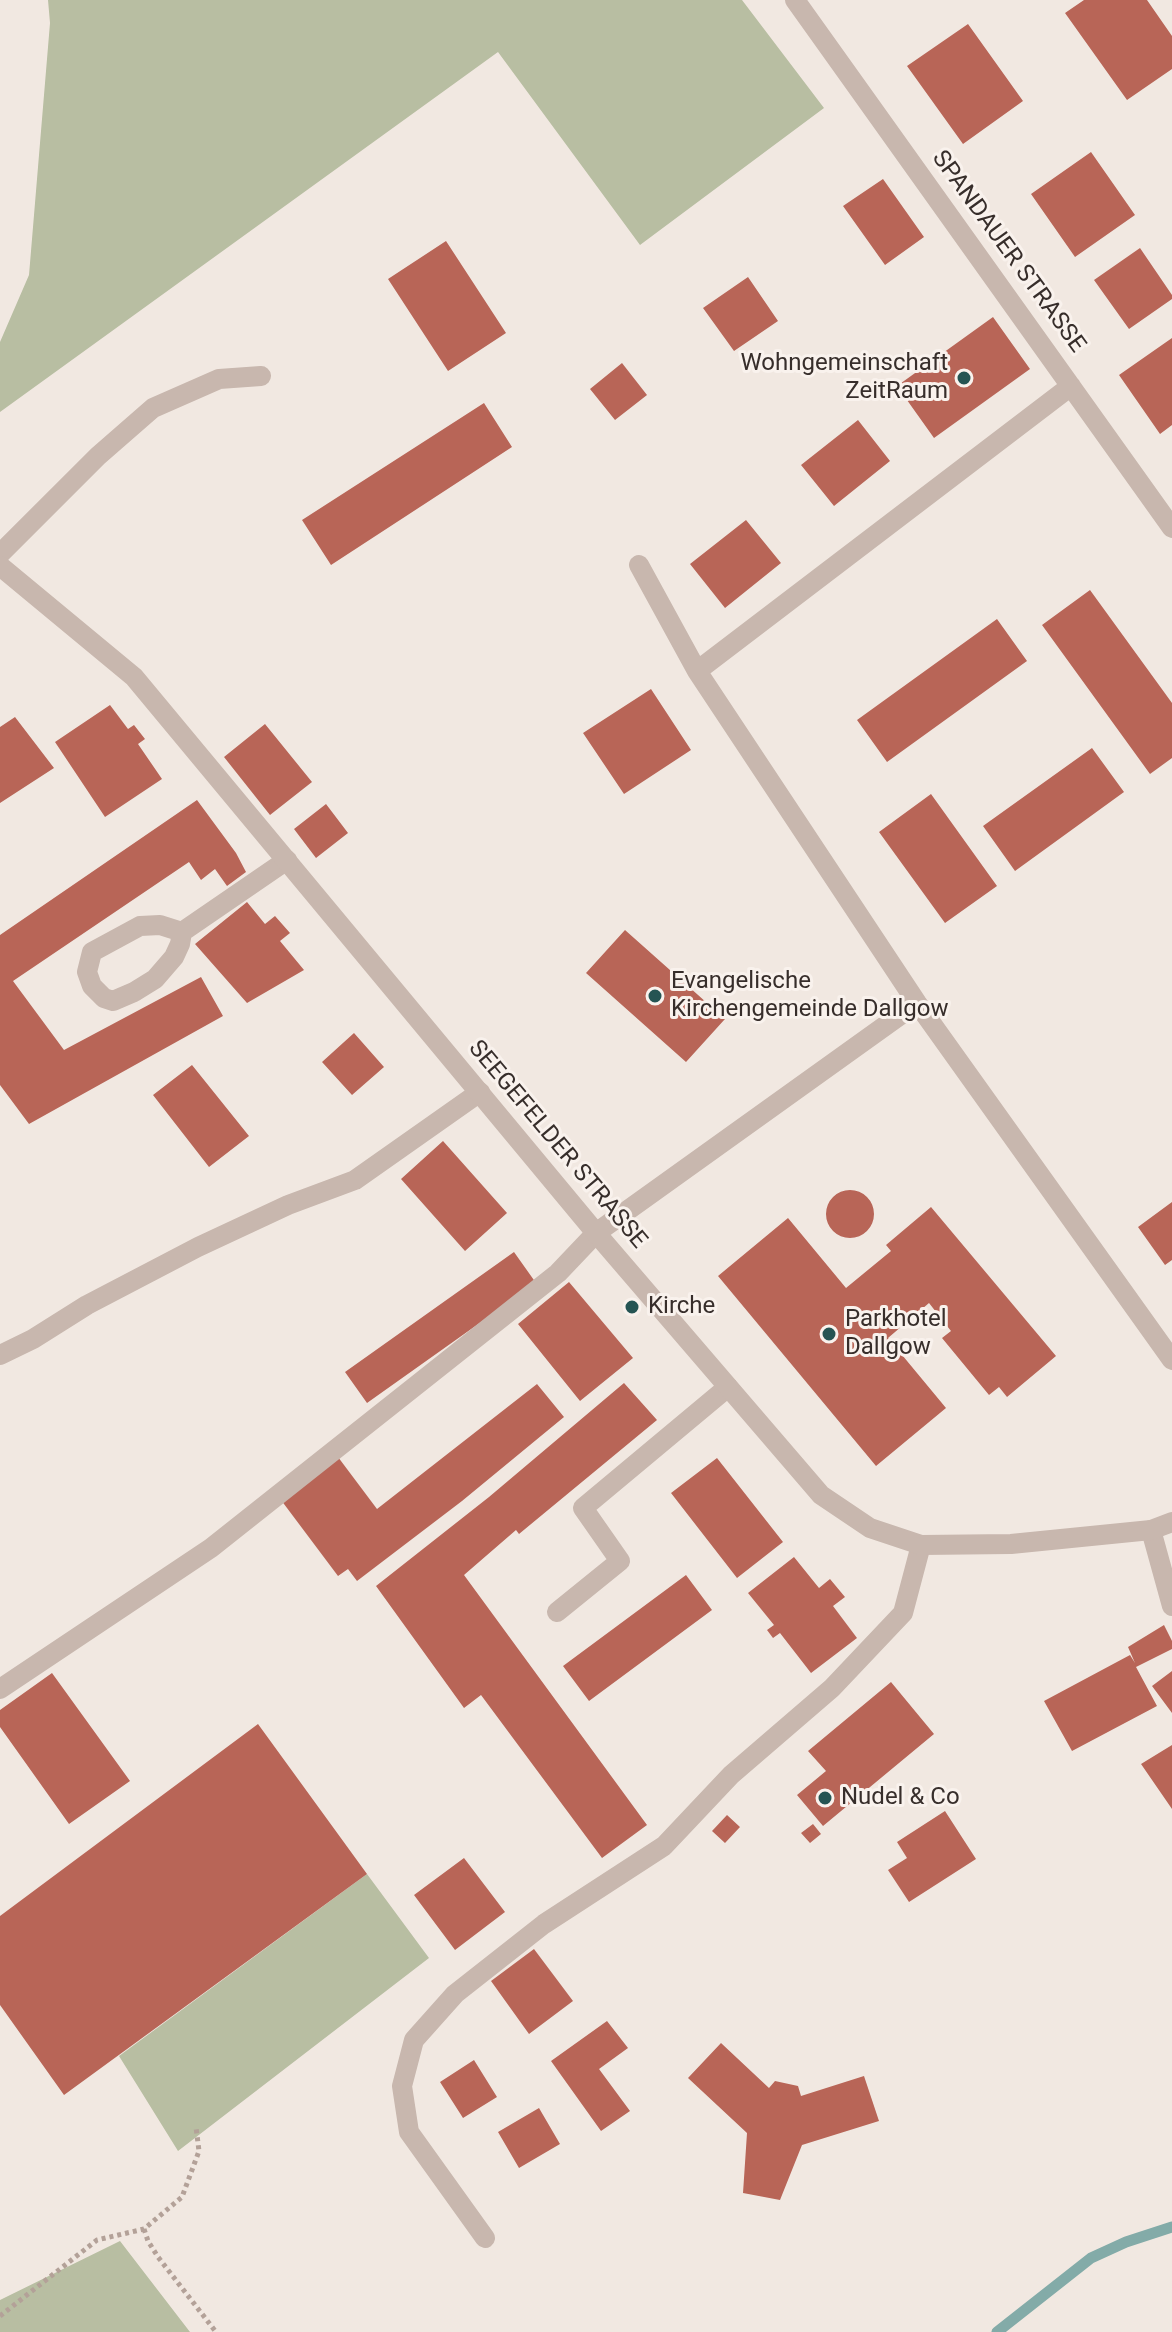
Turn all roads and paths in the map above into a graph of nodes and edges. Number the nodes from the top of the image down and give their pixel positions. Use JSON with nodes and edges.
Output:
{"nodes":[{"id":1,"x":795,"y":0,"type":"edge"},
{"id":2,"x":261,"y":376,"type":"dead end"},
{"id":3,"x":1071,"y":386,"type":"junction"},
{"id":4,"x":1172,"y":528,"type":"edge"},
{"id":5,"x":0,"y":554,"type":"edge"},
{"id":6,"x":639,"y":565,"type":"dead end"},
{"id":7,"x":0,"y":566,"type":"edge"},
{"id":8,"x":697,"y":671,"type":"junction"},
{"id":9,"x":287,"y":860,"type":"junction"},
{"id":10,"x":182,"y":932,"type":"junction"},
{"id":11,"x":917,"y":1003,"type":"junction"},
{"id":12,"x":480,"y":1092,"type":"junction"},
{"id":13,"x":596,"y":1233,"type":"junction"},
{"id":14,"x":0,"y":1355,"type":"edge"},
{"id":15,"x":1172,"y":1360,"type":"edge"},
{"id":16,"x":728,"y":1387,"type":"junction"},
{"id":17,"x":1172,"y":1522,"type":"edge"},
{"id":18,"x":1151,"y":1530,"type":"junction"},
{"id":19,"x":921,"y":1545,"type":"junction"},
{"id":20,"x":1172,"y":1606,"type":"edge"},
{"id":21,"x":557,"y":1612,"type":"dead end"},
{"id":22,"x":0,"y":1689,"type":"edge"},
{"id":23,"x":196,"y":2127,"type":"dead end"},
{"id":24,"x":144,"y":2229,"type":"junction"},
{"id":25,"x":485,"y":2238,"type":"dead end"},
{"id":26,"x":0,"y":2316,"type":"edge"},
{"id":27,"x":216,"y":2332,"type":"edge"}],
"edges":[{"from":1,"to":3,"type":"street","name":"SPANDAUER STRASSE"},
{"from":2,"to":5,"type":"street"},
{"from":3,"to":4,"type":"street"},
{"from":3,"to":8,"type":"street","name":"SPANDAUER STRASSE"},
{"from":6,"to":8,"type":"street"},
{"from":7,"to":9,"type":"street","name":"SEEGEFELDER STRASSE"},
{"from":8,"to":11,"type":"street"},
{"from":9,"to":10,"type":"street"},
{"from":9,"to":12,"type":"street","name":"SEEGEFELDER STRASSE"},
{"from":10,"to":10,"type":"street"},
{"from":11,"to":13,"type":"street"},
{"from":11,"to":15,"type":"street"},
{"from":12,"to":13,"type":"street","name":"SEEGEFELDER STRASSE"},
{"from":12,"to":14,"type":"street"},
{"from":13,"to":16,"type":"street","name":"SEEGEFELDER STRASSE"},
{"from":13,"to":22,"type":"street"},
{"from":16,"to":19,"type":"street","name":"SEEGEFELDER STRASSE"},
{"from":16,"to":21,"type":"street"},
{"from":17,"to":18,"type":"street","name":"SEEGEFELDER STRASSE"},
{"from":18,"to":19,"type":"street","name":"SEEGEFELDER STRASSE"},
{"from":18,"to":20,"type":"street"},
{"from":19,"to":25,"type":"street"},
{"from":23,"to":24,"type":"path"},
{"from":24,"to":26,"type":"path"},
{"from":24,"to":27,"type":"path"}]}
